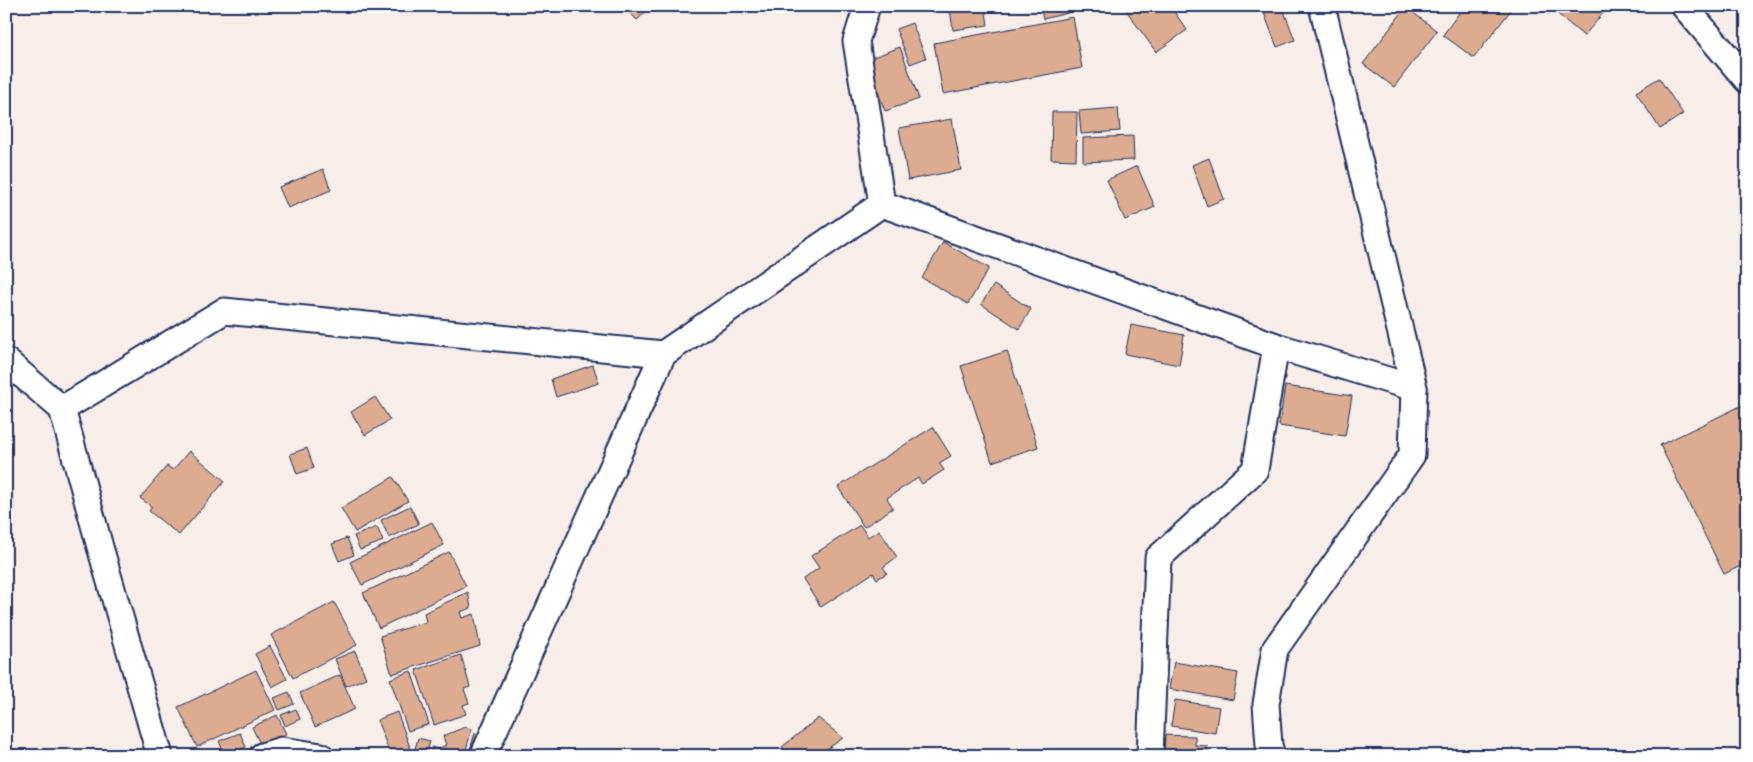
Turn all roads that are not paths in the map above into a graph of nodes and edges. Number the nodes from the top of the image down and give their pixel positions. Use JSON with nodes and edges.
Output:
{"nodes":[{"id":1,"x":867,"y":6,"type":"edge"},
{"id":2,"x":1322,"y":6,"type":"edge"},
{"id":3,"x":1684,"y":6,"type":"edge"},
{"id":4,"x":1747,"y":80,"type":"edge"},
{"id":5,"x":882,"y":204,"type":"junction"},
{"id":6,"x":1276,"y":346,"type":"junction"},
{"id":7,"x":664,"y":354,"type":"junction"},
{"id":8,"x":6,"y":361,"type":"edge"},
{"id":9,"x":1414,"y":388,"type":"junction"},
{"id":10,"x":62,"y":409,"type":"junction"},
{"id":11,"x":160,"y":756,"type":"edge"},
{"id":12,"x":262,"y":756,"type":"edge"},
{"id":13,"x":321,"y":756,"type":"edge"},
{"id":14,"x":483,"y":756,"type":"edge"},
{"id":15,"x":1150,"y":756,"type":"edge"},
{"id":16,"x":1272,"y":756,"type":"edge"}],
"edges":[{"from":1,"to":5,"type":"street"},
{"from":2,"to":9,"type":"street"},
{"from":3,"to":4,"type":"street"},
{"from":5,"to":6,"type":"street"},
{"from":5,"to":7,"type":"street"},
{"from":6,"to":9,"type":"street"},
{"from":6,"to":15,"type":"street"},
{"from":7,"to":10,"type":"street"},
{"from":7,"to":14,"type":"street"},
{"from":8,"to":10,"type":"street"},
{"from":9,"to":16,"type":"street"},
{"from":10,"to":11,"type":"street"},
{"from":12,"to":13,"type":"street"}]}
